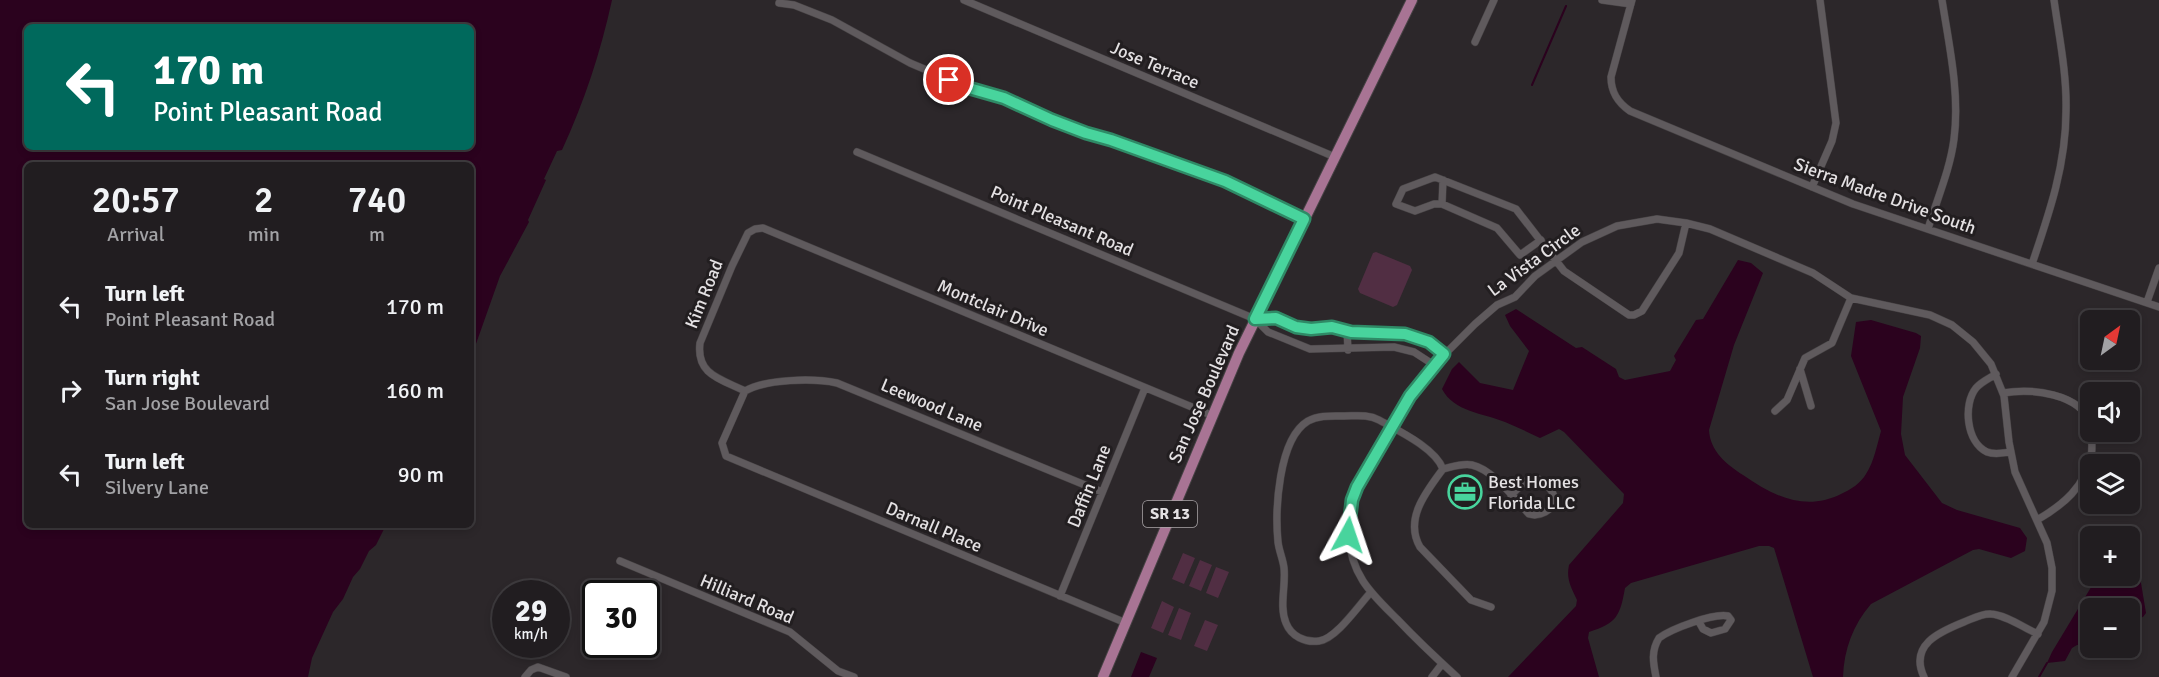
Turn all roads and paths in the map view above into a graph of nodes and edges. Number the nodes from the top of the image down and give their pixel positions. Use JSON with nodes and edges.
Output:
{"nodes":[{"id":1,"x":964,"y":0,"type":"edge"},
{"id":2,"x":1412,"y":0,"type":"edge"},
{"id":3,"x":1494,"y":0,"type":"edge"},
{"id":4,"x":1602,"y":0,"type":"edge"},
{"id":5,"x":1820,"y":0,"type":"edge"},
{"id":6,"x":1942,"y":0,"type":"edge"},
{"id":7,"x":2054,"y":0,"type":"edge"},
{"id":8,"x":1632,"y":2,"type":"edge"},
{"id":9,"x":778,"y":3,"type":"dead end"},
{"id":10,"x":1475,"y":42,"type":"dead end"},
{"id":11,"x":858,"y":152,"type":"dead end"},
{"id":12,"x":1335,"y":157,"type":"junction"},
{"id":13,"x":1443,"y":180,"type":"junction"},
{"id":14,"x":1812,"y":187,"type":"junction"},
{"id":15,"x":1442,"y":204,"type":"junction"},
{"id":16,"x":1304,"y":219,"type":"junction"},
{"id":17,"x":1686,"y":223,"type":"junction"},
{"id":18,"x":763,"y":228,"type":"joint"},
{"id":19,"x":1928,"y":229,"type":"junction"},
{"id":20,"x":1541,"y":240,"type":"junction"},
{"id":21,"x":1556,"y":261,"type":"junction"},
{"id":22,"x":2032,"y":264,"type":"junction"},
{"id":23,"x":2159,"y":268,"type":"edge"},
{"id":24,"x":1851,"y":298,"type":"junction"},
{"id":25,"x":2147,"y":303,"type":"junction"},
{"id":26,"x":2159,"y":307,"type":"edge"},
{"id":27,"x":1255,"y":319,"type":"junction"},
{"id":28,"x":1347,"y":331,"type":"junction"},
{"id":29,"x":1388,"y":334,"type":"junction"},
{"id":30,"x":1388,"y":347,"type":"junction"},
{"id":31,"x":1348,"y":350,"type":"junction"},
{"id":32,"x":1444,"y":354,"type":"junction"},
{"id":33,"x":1434,"y":365,"type":"junction"},
{"id":34,"x":1800,"y":369,"type":"junction"},
{"id":35,"x":1996,"y":374,"type":"junction"},
{"id":36,"x":1145,"y":388,"type":"junction"},
{"id":37,"x":745,"y":391,"type":"junction"},
{"id":38,"x":2003,"y":393,"type":"junction"},
{"id":39,"x":1811,"y":406,"type":"dead end"},
{"id":40,"x":2080,"y":406,"type":"edge"},
{"id":41,"x":1775,"y":411,"type":"dead end"},
{"id":42,"x":1211,"y":416,"type":"junction"},
{"id":43,"x":1391,"y":428,"type":"junction"},
{"id":44,"x":2092,"y":442,"type":"edge"},
{"id":45,"x":2010,"y":452,"type":"junction"},
{"id":46,"x":1443,"y":470,"type":"junction"},
{"id":47,"x":1102,"y":492,"type":"junction"},
{"id":48,"x":1511,"y":495,"type":"junction"},
{"id":49,"x":2037,"y":520,"type":"junction"},
{"id":50,"x":620,"y":561,"type":"dead end"},
{"id":51,"x":1371,"y":592,"type":"junction"},
{"id":52,"x":1060,"y":596,"type":"junction"},
{"id":53,"x":1491,"y":607,"type":"dead end"},
{"id":54,"x":1699,"y":622,"type":"dead end"},
{"id":55,"x":1126,"y":623,"type":"junction"},
{"id":56,"x":2038,"y":634,"type":"junction"},
{"id":57,"x":1442,"y":664,"type":"junction"},
{"id":58,"x":525,"y":677,"type":"edge"},
{"id":59,"x":566,"y":677,"type":"edge"},
{"id":60,"x":854,"y":677,"type":"edge"},
{"id":61,"x":1103,"y":677,"type":"edge"},
{"id":62,"x":1432,"y":677,"type":"edge"},
{"id":63,"x":1457,"y":677,"type":"edge"},
{"id":64,"x":1656,"y":677,"type":"edge"},
{"id":65,"x":1924,"y":677,"type":"edge"},
{"id":66,"x":2012,"y":677,"type":"edge"}],
"edges":[{"from":1,"to":12,"type":"street","name":"Jose Terrace"},
{"from":2,"to":12,"type":"main road","name":"San Jose Boulevard","number":"SR 13"},
{"from":3,"to":10,"type":"street"},
{"from":4,"to":8,"type":"street"},
{"from":5,"to":14,"type":"street"},
{"from":6,"to":19,"type":"street"},
{"from":7,"to":22,"type":"street"},
{"from":8,"to":14,"type":"street","name":"Sierra Madre Drive South"},
{"from":9,"to":16,"type":"street"},
{"from":11,"to":27,"type":"street","name":"Point Pleasant Road"},
{"from":12,"to":16,"type":"main road","name":"San Jose Boulevard","number":"SR 13"},
{"from":13,"to":15,"type":"street"},
{"from":13,"to":15,"type":"street"},
{"from":13,"to":20,"type":"street"},
{"from":14,"to":19,"type":"street","name":"Sierra Madre Drive South"},
{"from":15,"to":20,"type":"street"},
{"from":16,"to":27,"type":"main road","name":"San Jose Boulevard","number":"SR 13"},
{"from":17,"to":21,"type":"street","name":"La Vista Circle"},
{"from":17,"to":21,"type":"street"},
{"from":17,"to":24,"type":"street","name":"La Vista Circle"},
{"from":18,"to":36,"type":"street","name":"Montclair Drive"},
{"from":18,"to":37,"type":"street","name":"Kim Road"},
{"from":19,"to":22,"type":"street","name":"Sierra Madre Drive South"},
{"from":20,"to":21,"type":"street"},
{"from":21,"to":32,"type":"street","name":"La Vista Circle"},
{"from":22,"to":25,"type":"street","name":"Sierra Madre Drive South"},
{"from":23,"to":25,"type":"street"},
{"from":24,"to":34,"type":"street"},
{"from":24,"to":35,"type":"street","name":"La Vista Circle"},
{"from":25,"to":26,"type":"street","name":"Sierra Madre Drive South"},
{"from":27,"to":28,"type":"street","name":"Point Pleasant Road"},
{"from":27,"to":31,"type":"street","name":"Point Pleasant Road"},
{"from":27,"to":42,"type":"main road","name":"San Jose Boulevard","number":"SR 13"},
{"from":28,"to":29,"type":"street","name":"Point Pleasant Road"},
{"from":28,"to":31,"type":"street"},
{"from":29,"to":30,"type":"street"},
{"from":29,"to":32,"type":"street","name":"Point Pleasant Road"},
{"from":30,"to":31,"type":"street","name":"Point Pleasant Road"},
{"from":30,"to":33,"type":"street","name":"Point Pleasant Road"},
{"from":32,"to":33,"type":"street","name":"La Vista Circle"},
{"from":33,"to":43,"type":"street","name":"La Vista Circle"},
{"from":34,"to":39,"type":"street"},
{"from":34,"to":41,"type":"street"},
{"from":35,"to":38,"type":"street","name":"La Vista Circle"},
{"from":35,"to":45,"type":"street"},
{"from":36,"to":42,"type":"street","name":"Montclair Drive"},
{"from":36,"to":47,"type":"street","name":"Daffin Lane"},
{"from":37,"to":47,"type":"street","name":"Leewood Lane"},
{"from":37,"to":52,"type":"street","name":"Darnall Place"},
{"from":38,"to":40,"type":"street"},
{"from":38,"to":45,"type":"street","name":"La Vista Circle"},
{"from":42,"to":55,"type":"main road","name":"San Jose Boulevard","number":"SR 13"},
{"from":43,"to":46,"type":"street"},
{"from":43,"to":51,"type":"street","name":"La Vista Circle"},
{"from":43,"to":51,"type":"street"},
{"from":44,"to":49,"type":"street"},
{"from":45,"to":49,"type":"street","name":"La Vista Circle"},
{"from":46,"to":48,"type":"street"},
{"from":46,"to":53,"type":"street"},
{"from":47,"to":52,"type":"street","name":"Daffin Lane"},
{"from":48,"to":48,"type":"street"},
{"from":49,"to":56,"type":"street"},
{"from":50,"to":60,"type":"street","name":"Hilliard Road"},
{"from":51,"to":57,"type":"street","name":"La Vista Circle"},
{"from":52,"to":55,"type":"street","name":"Darnall Place"},
{"from":54,"to":64,"type":"street"},
{"from":55,"to":61,"type":"main road","name":"San Jose Boulevard","number":"SR 13"},
{"from":56,"to":65,"type":"street"},
{"from":56,"to":66,"type":"street"},
{"from":57,"to":62,"type":"street"},
{"from":57,"to":63,"type":"street","name":"La Vista Circle"},
{"from":58,"to":59,"type":"street"}]}
